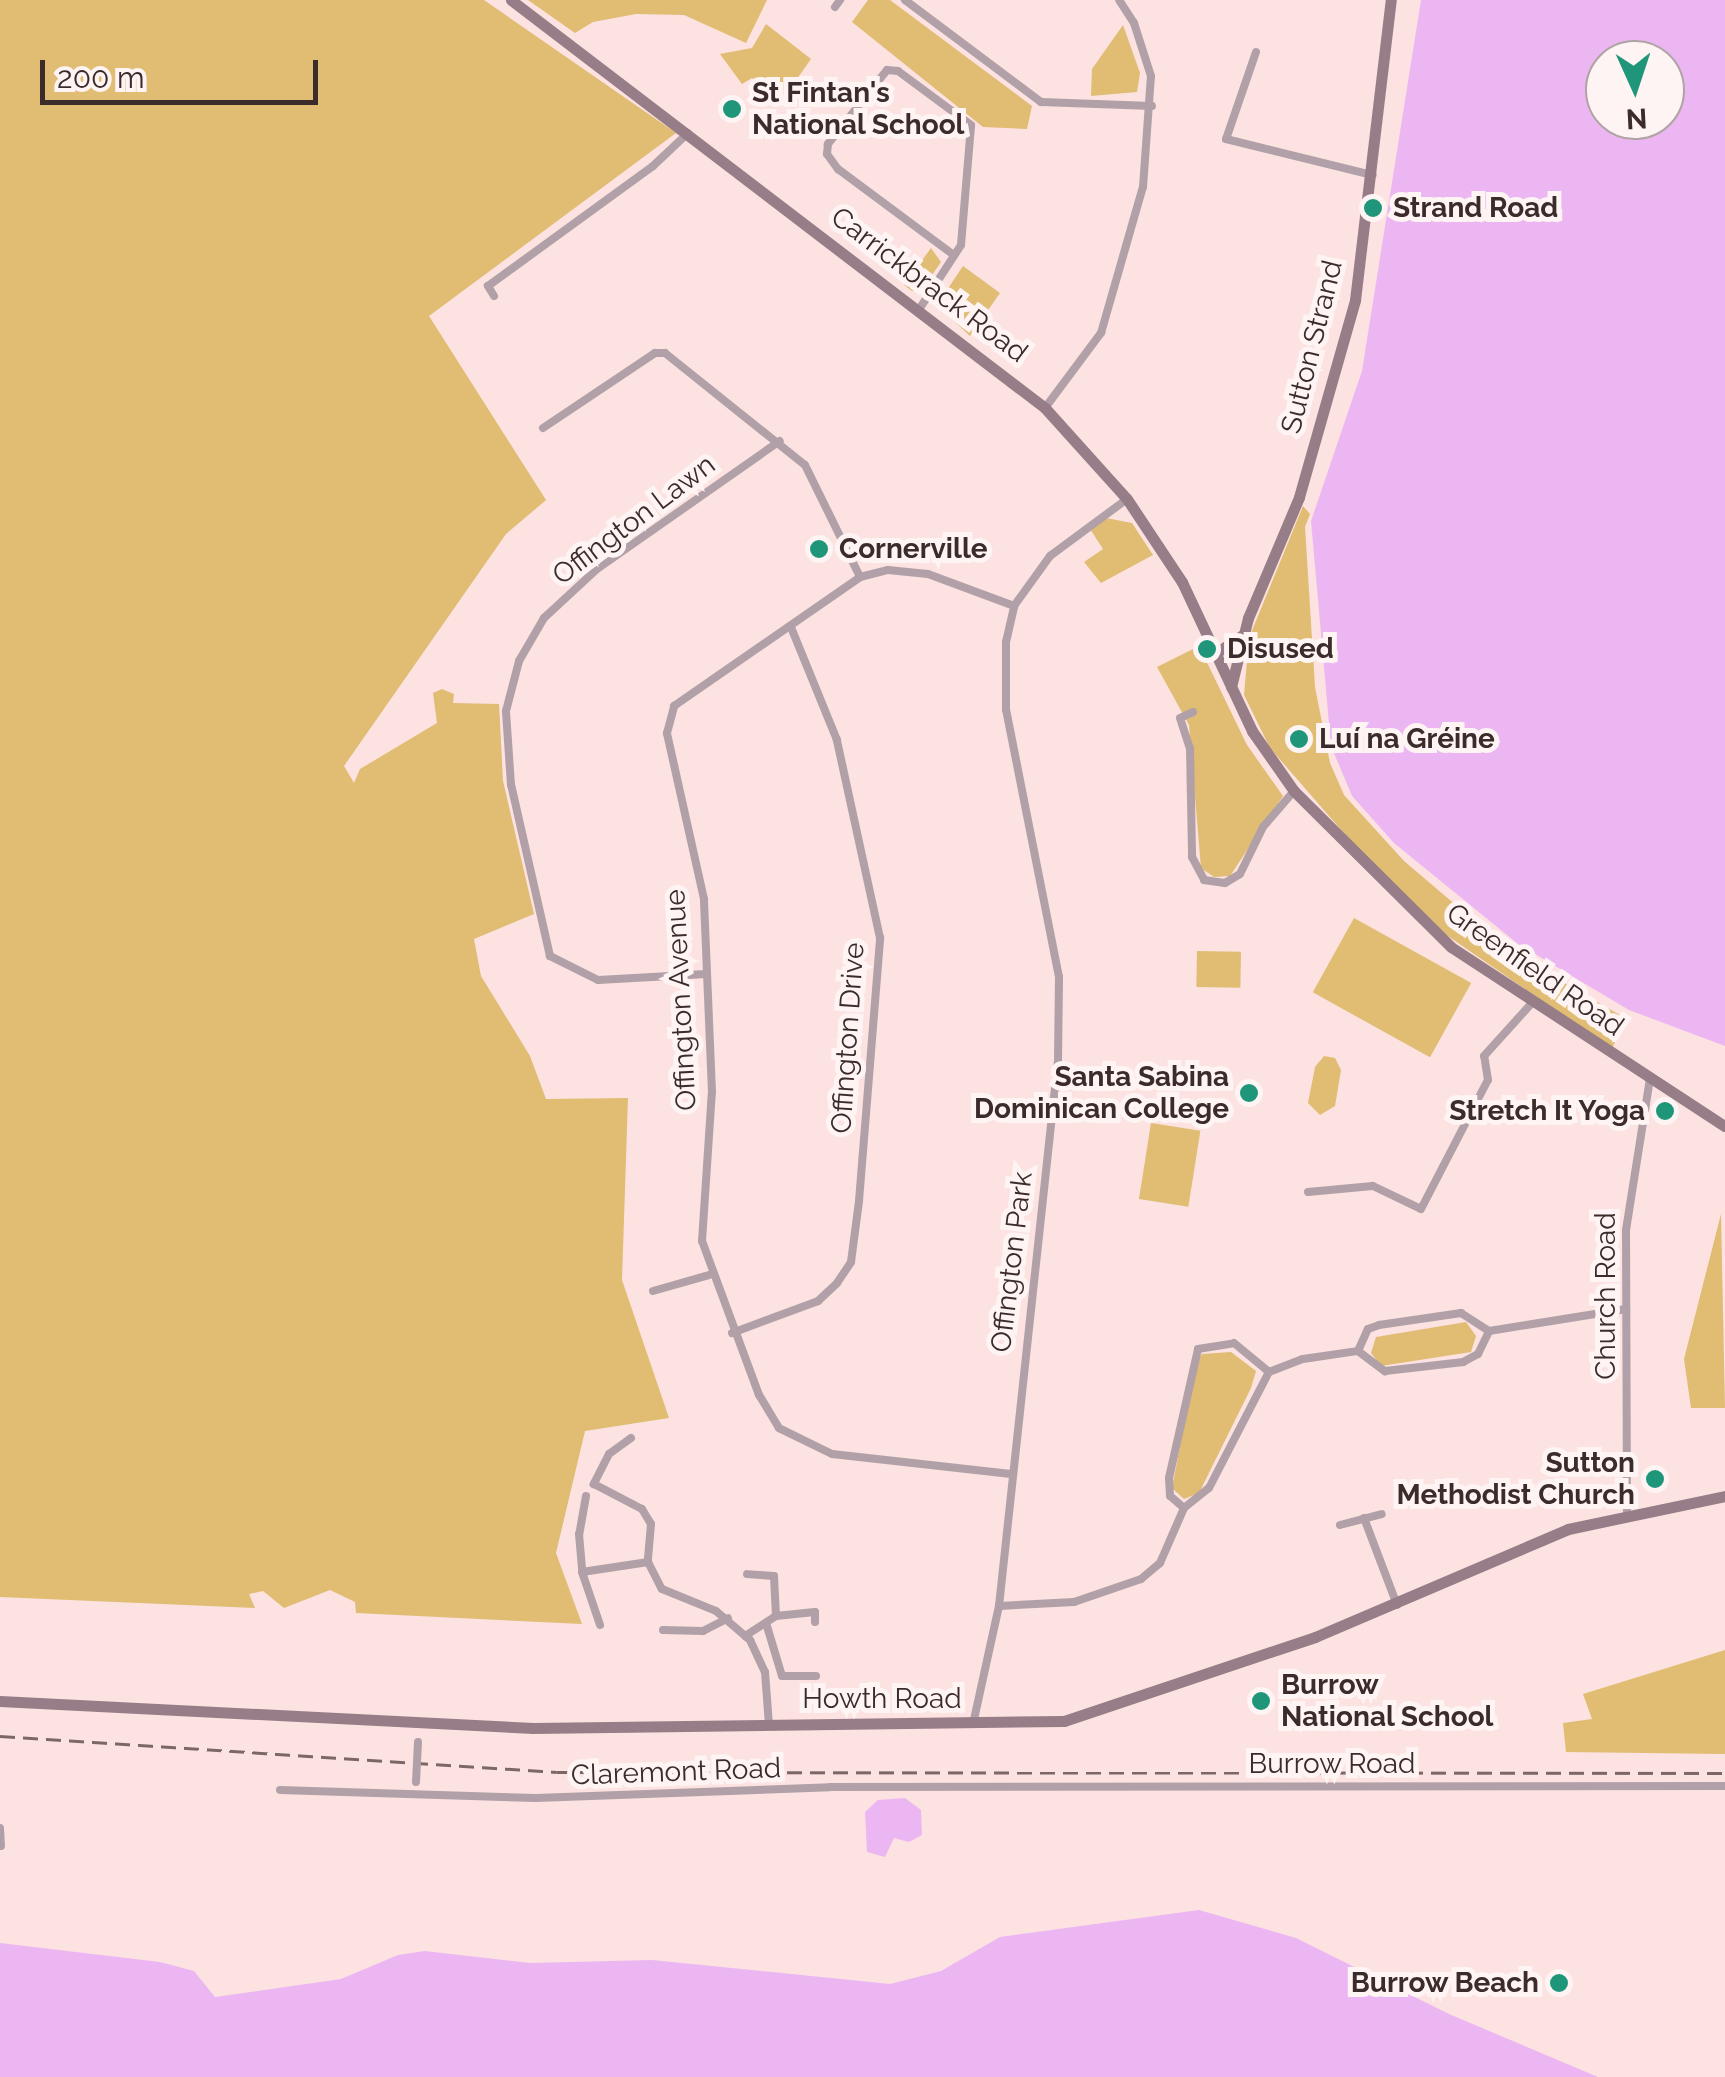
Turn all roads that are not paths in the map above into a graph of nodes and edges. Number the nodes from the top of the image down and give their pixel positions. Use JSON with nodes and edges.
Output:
{"nodes":[{"id":1,"x":511,"y":0,"type":"edge"},
{"id":2,"x":905,"y":0,"type":"edge"},
{"id":3,"x":1119,"y":0,"type":"edge"},
{"id":4,"x":1391,"y":0,"type":"edge"},
{"id":5,"x":1256,"y":52,"type":"dead end"},
{"id":6,"x":1152,"y":106,"type":"junction"},
{"id":7,"x":688,"y":133,"type":"junction"},
{"id":8,"x":1373,"y":175,"type":"junction"},
{"id":9,"x":954,"y":255,"type":"junction"},
{"id":10,"x":494,"y":296,"type":"dead end"},
{"id":11,"x":920,"y":308,"type":"junction"},
{"id":12,"x":1045,"y":408,"type":"junction"},
{"id":13,"x":543,"y":428,"type":"dead end"},
{"id":14,"x":780,"y":440,"type":"junction"},
{"id":15,"x":1127,"y":498,"type":"junction"},
{"id":16,"x":860,"y":577,"type":"junction"},
{"id":17,"x":1014,"y":606,"type":"junction"},
{"id":18,"x":791,"y":628,"type":"junction"},
{"id":19,"x":1243,"y":635,"type":"junction"},
{"id":20,"x":1216,"y":653,"type":"junction"},
{"id":21,"x":1231,"y":687,"type":"junction"},
{"id":22,"x":1193,"y":712,"type":"dead end"},
{"id":23,"x":1294,"y":792,"type":"junction"},
{"id":24,"x":706,"y":974,"type":"junction"},
{"id":25,"x":1531,"y":1004,"type":"junction"},
{"id":26,"x":1650,"y":1079,"type":"junction"},
{"id":27,"x":1725,"y":1126,"type":"edge"},
{"id":28,"x":1308,"y":1192,"type":"dead end"},
{"id":29,"x":709,"y":1275,"type":"junction"},
{"id":30,"x":652,"y":1291,"type":"dead end"},
{"id":31,"x":1626,"y":1309,"type":"junction"},
{"id":32,"x":1489,"y":1331,"type":"junction"},
{"id":33,"x":732,"y":1333,"type":"junction"},
{"id":34,"x":1358,"y":1351,"type":"junction"},
{"id":35,"x":1269,"y":1372,"type":"junction"},
{"id":36,"x":631,"y":1438,"type":"dead end"},
{"id":37,"x":1011,"y":1474,"type":"junction"},
{"id":38,"x":586,"y":1496,"type":"dead end"},
{"id":39,"x":1725,"y":1496,"type":"edge"},
{"id":40,"x":1184,"y":1508,"type":"junction"},
{"id":41,"x":1382,"y":1514,"type":"dead end"},
{"id":42,"x":1627,"y":1514,"type":"junction"},
{"id":43,"x":1364,"y":1518,"type":"junction"},
{"id":44,"x":1340,"y":1525,"type":"dead end"},
{"id":45,"x":648,"y":1562,"type":"junction"},
{"id":46,"x":582,"y":1572,"type":"junction"},
{"id":47,"x":747,"y":1574,"type":"dead end"},
{"id":48,"x":1397,"y":1604,"type":"junction"},
{"id":49,"x":999,"y":1606,"type":"junction"},
{"id":50,"x":776,"y":1616,"type":"junction"},
{"id":51,"x":728,"y":1618,"type":"junction"},
{"id":52,"x":815,"y":1622,"type":"dead end"},
{"id":53,"x":766,"y":1623,"type":"junction"},
{"id":54,"x":600,"y":1625,"type":"dead end"},
{"id":55,"x":663,"y":1630,"type":"dead end"},
{"id":56,"x":745,"y":1636,"type":"junction"},
{"id":57,"x":816,"y":1676,"type":"dead end"},
{"id":58,"x":0,"y":1701,"type":"edge"},
{"id":59,"x":419,"y":1724,"type":"junction"},
{"id":60,"x":972,"y":1724,"type":"junction"},
{"id":61,"x":769,"y":1725,"type":"junction"},
{"id":62,"x":938,"y":1786,"type":"joint"},
{"id":63,"x":1725,"y":1786,"type":"edge"},
{"id":64,"x":280,"y":1790,"type":"dead end"},
{"id":65,"x":416,"y":1794,"type":"junction"},
{"id":66,"x":0,"y":1828,"type":"edge"},
{"id":67,"x":2,"y":1846,"type":"edge"}],
"edges":[{"from":1,"to":7,"type":"main road","name":"Carrickbrack Road"},
{"from":2,"to":6,"type":"street"},
{"from":3,"to":6,"type":"street"},
{"from":4,"to":8,"type":"main road","name":"Sutton Strand"},
{"from":5,"to":8,"type":"street"},
{"from":6,"to":12,"type":"street"},
{"from":7,"to":10,"type":"street"},
{"from":7,"to":11,"type":"main road","name":"Carrickbrack Road"},
{"from":8,"to":19,"type":"main road","name":"Sutton Strand"},
{"from":9,"to":9,"type":"street"},
{"from":9,"to":11,"type":"street"},
{"from":11,"to":12,"type":"main road","name":"Carrickbrack Road"},
{"from":12,"to":15,"type":"main road","name":"Carrickbrack Road"},
{"from":13,"to":14,"type":"street"},
{"from":14,"to":16,"type":"street"},
{"from":14,"to":24,"type":"street","name":"Offington Lawn"},
{"from":15,"to":17,"type":"street","name":"Offington Park"},
{"from":15,"to":20,"type":"main road","name":"Carrickbrack Road"},
{"from":16,"to":17,"type":"street"},
{"from":16,"to":18,"type":"street","name":"Offington Avenue"},
{"from":17,"to":37,"type":"street","name":"Offington Park"},
{"from":18,"to":24,"type":"street","name":"Offington Avenue"},
{"from":18,"to":33,"type":"street","name":"Offington Drive"},
{"from":19,"to":20,"type":"main road"},
{"from":19,"to":21,"type":"main road","name":"Sutton Strand"},
{"from":20,"to":21,"type":"main road","name":"Carrickbrack Road"},
{"from":21,"to":23,"type":"main road","name":"Greenfield Road"},
{"from":22,"to":23,"type":"street"},
{"from":23,"to":25,"type":"main road","name":"Greenfield Road"},
{"from":24,"to":29,"type":"street","name":"Offington Avenue"},
{"from":25,"to":26,"type":"main road","name":"Greenfield Road"},
{"from":25,"to":28,"type":"street"},
{"from":26,"to":27,"type":"main road","name":"Greenfield Road"},
{"from":26,"to":31,"type":"street","name":"Church Road"},
{"from":29,"to":30,"type":"street"},
{"from":29,"to":33,"type":"street","name":"Offington Avenue"},
{"from":31,"to":32,"type":"street"},
{"from":31,"to":42,"type":"street","name":"Church Road"},
{"from":32,"to":34,"type":"street"},
{"from":32,"to":34,"type":"street"},
{"from":33,"to":37,"type":"street","name":"Offington Avenue"},
{"from":34,"to":35,"type":"street"},
{"from":35,"to":40,"type":"street"},
{"from":35,"to":40,"type":"street"},
{"from":36,"to":45,"type":"street"},
{"from":37,"to":49,"type":"street","name":"Offington Park"},
{"from":38,"to":46,"type":"street"},
{"from":39,"to":42,"type":"main road","name":"Howth Road"},
{"from":40,"to":49,"type":"street"},
{"from":41,"to":43,"type":"street"},
{"from":42,"to":48,"type":"main road","name":"Howth Road"},
{"from":43,"to":44,"type":"street"},
{"from":43,"to":48,"type":"street"},
{"from":45,"to":46,"type":"street"},
{"from":45,"to":51,"type":"street"},
{"from":46,"to":54,"type":"street"},
{"from":47,"to":50,"type":"street"},
{"from":48,"to":60,"type":"main road","name":"Howth Road"},
{"from":49,"to":60,"type":"street","name":"Offington Park"},
{"from":50,"to":52,"type":"street"},
{"from":50,"to":53,"type":"street"},
{"from":51,"to":55,"type":"street"},
{"from":51,"to":56,"type":"street"},
{"from":53,"to":56,"type":"street"},
{"from":53,"to":57,"type":"street"},
{"from":56,"to":61,"type":"street"},
{"from":58,"to":59,"type":"main road","name":"Howth Road"},
{"from":59,"to":61,"type":"main road","name":"Howth Road"},
{"from":59,"to":65,"type":"street","bridge":true},
{"from":60,"to":61,"type":"main road","name":"Howth Road"},
{"from":62,"to":63,"type":"street","name":"Burrow Road"},
{"from":62,"to":65,"type":"street","name":"Claremont Road"},
{"from":64,"to":65,"type":"street","name":"Claremont Road"},
{"from":66,"to":67,"type":"street"}]}
